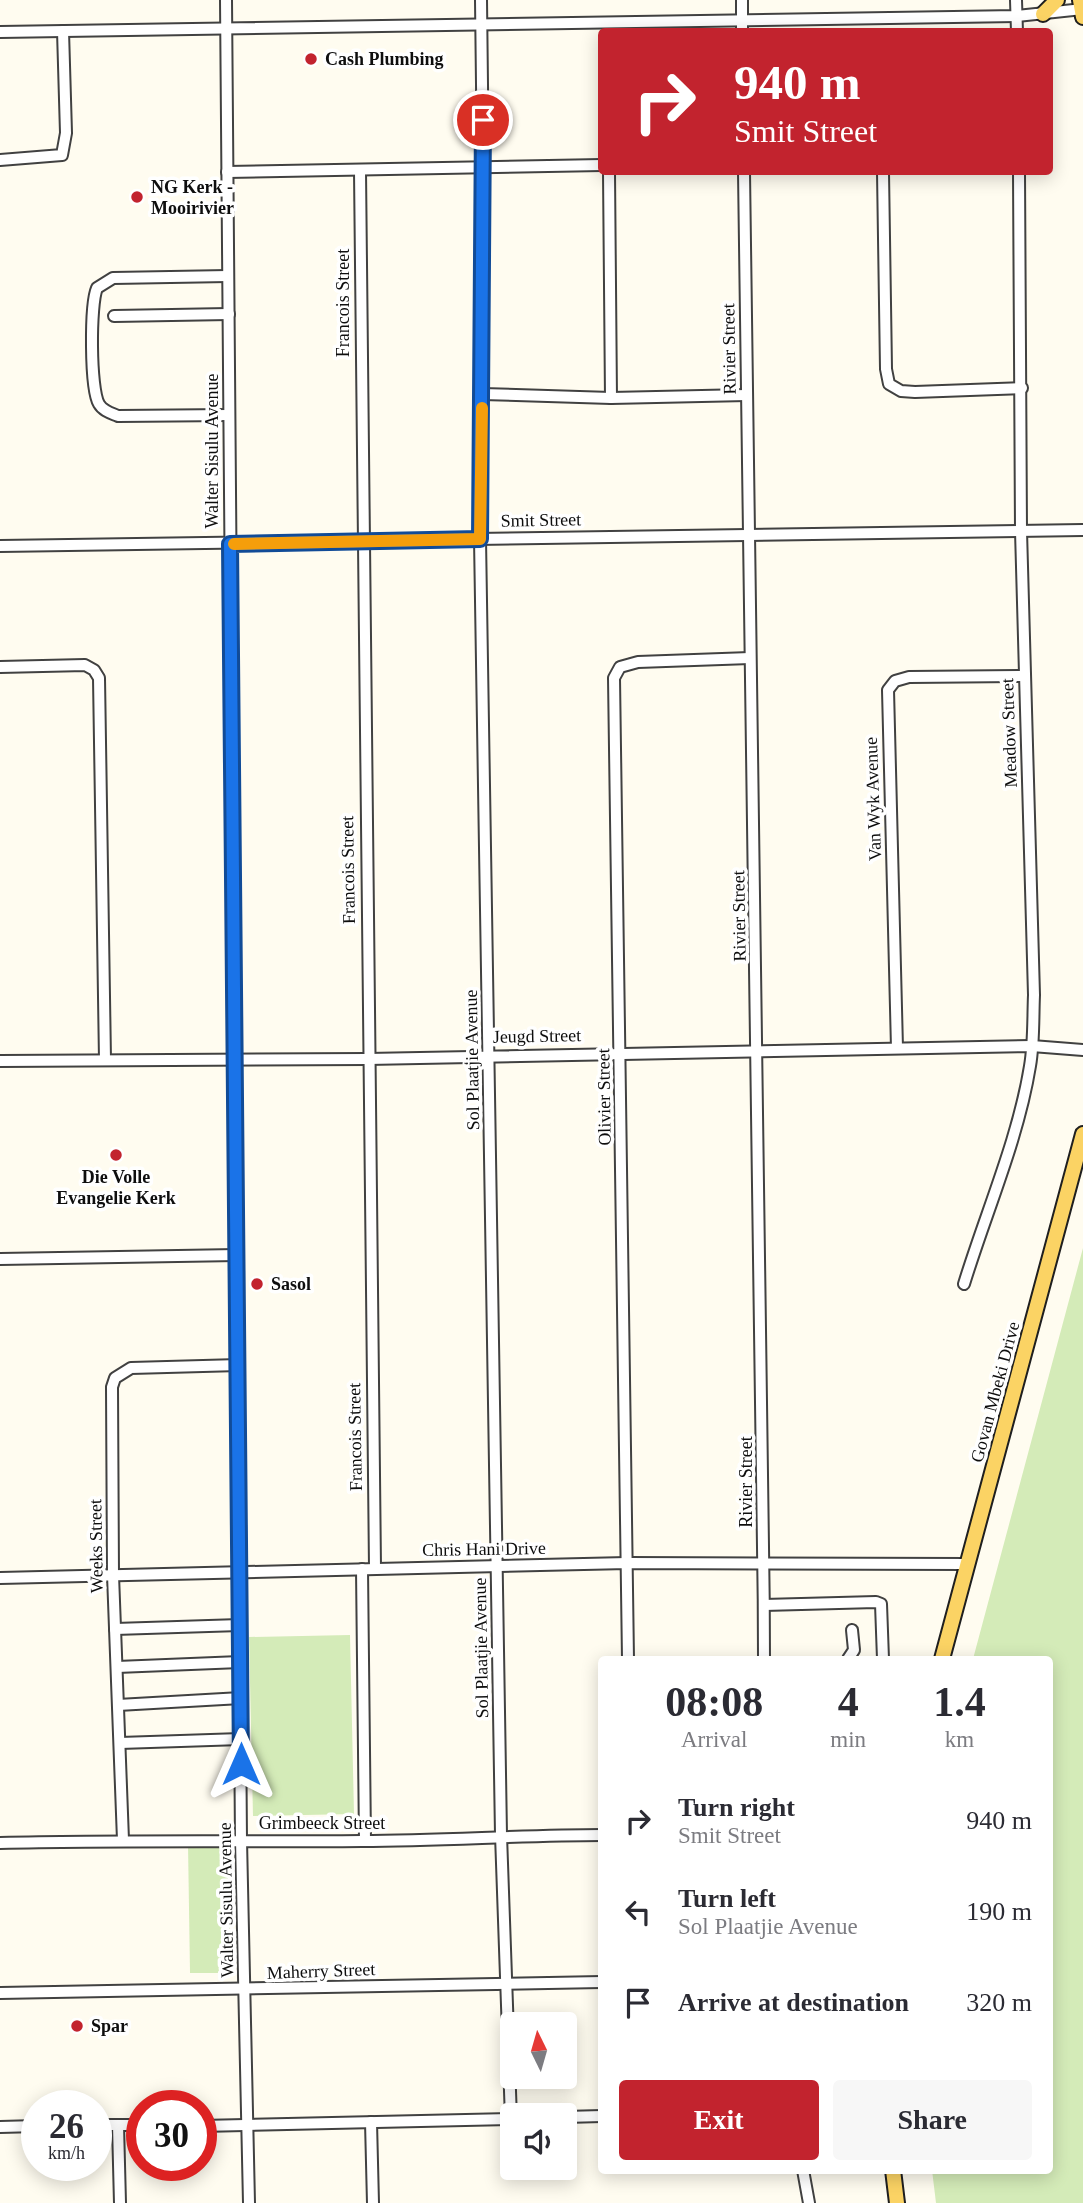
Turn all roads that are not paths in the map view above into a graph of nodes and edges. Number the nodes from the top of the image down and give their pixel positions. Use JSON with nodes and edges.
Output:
{"nodes":[{"id":1,"x":226,"y":0,"type":"edge"},
{"id":2,"x":481,"y":0,"type":"edge"},
{"id":3,"x":742,"y":0,"type":"edge"},
{"id":4,"x":1016,"y":0,"type":"edge"},
{"id":5,"x":1057,"y":0,"type":"edge"},
{"id":6,"x":1082,"y":9,"type":"edge"},
{"id":7,"x":1043,"y":15,"type":"junction"},
{"id":8,"x":1017,"y":16,"type":"junction"},
{"id":9,"x":482,"y":23,"type":"junction"},
{"id":10,"x":742,"y":25,"type":"edge"},
{"id":11,"x":1017,"y":28,"type":"edge"},
{"id":12,"x":62,"y":31,"type":"junction"},
{"id":13,"x":226,"y":31,"type":"junction"},
{"id":14,"x":0,"y":32,"type":"edge"},
{"id":15,"x":0,"y":160,"type":"edge"},
{"id":16,"x":598,"y":165,"type":"edge"},
{"id":17,"x":483,"y":169,"type":"junction"},
{"id":18,"x":360,"y":171,"type":"junction"},
{"id":19,"x":227,"y":172,"type":"junction"},
{"id":20,"x":609,"y":175,"type":"edge"},
{"id":21,"x":744,"y":175,"type":"edge"},
{"id":22,"x":883,"y":175,"type":"edge"},
{"id":23,"x":1019,"y":175,"type":"edge"},
{"id":24,"x":228,"y":276,"type":"junction"},
{"id":25,"x":229,"y":314,"type":"junction"},
{"id":26,"x":114,"y":316,"type":"dead end"},
{"id":27,"x":1022,"y":388,"type":"junction"},
{"id":28,"x":482,"y":394,"type":"junction"},
{"id":29,"x":747,"y":395,"type":"junction"},
{"id":30,"x":611,"y":398,"type":"junction"},
{"id":31,"x":229,"y":415,"type":"junction"},
{"id":32,"x":1083,"y":530,"type":"edge"},
{"id":33,"x":1021,"y":531,"type":"junction"},
{"id":34,"x":748,"y":534,"type":"junction"},
{"id":35,"x":480,"y":539,"type":"junction"},
{"id":36,"x":362,"y":542,"type":"junction"},
{"id":37,"x":230,"y":544,"type":"junction"},
{"id":38,"x":0,"y":546,"type":"edge"},
{"id":39,"x":750,"y":658,"type":"junction"},
{"id":40,"x":0,"y":667,"type":"edge"},
{"id":41,"x":1024,"y":676,"type":"junction"},
{"id":42,"x":1032,"y":1046,"type":"junction"},
{"id":43,"x":897,"y":1048,"type":"junction"},
{"id":44,"x":760,"y":1049,"type":"junction"},
{"id":45,"x":1083,"y":1050,"type":"edge"},
{"id":46,"x":621,"y":1052,"type":"junction"},
{"id":47,"x":490,"y":1055,"type":"junction"},
{"id":48,"x":368,"y":1059,"type":"junction"},
{"id":49,"x":106,"y":1060,"type":"junction"},
{"id":50,"x":235,"y":1060,"type":"junction"},
{"id":51,"x":0,"y":1061,"type":"edge"},
{"id":52,"x":1083,"y":1134,"type":"edge"},
{"id":53,"x":237,"y":1255,"type":"junction"},
{"id":54,"x":0,"y":1259,"type":"edge"},
{"id":55,"x":964,"y":1284,"type":"dead end"},
{"id":56,"x":239,"y":1365,"type":"junction"},
{"id":57,"x":764,"y":1562,"type":"junction"},
{"id":58,"x":627,"y":1563,"type":"junction"},
{"id":59,"x":970,"y":1564,"type":"junction"},
{"id":60,"x":498,"y":1566,"type":"junction"},
{"id":61,"x":375,"y":1568,"type":"junction"},
{"id":62,"x":362,"y":1569,"type":"junction"},
{"id":63,"x":240,"y":1572,"type":"junction"},
{"id":64,"x":113,"y":1575,"type":"junction"},
{"id":65,"x":0,"y":1578,"type":"edge"},
{"id":66,"x":764,"y":1605,"type":"junction"},
{"id":67,"x":240,"y":1625,"type":"junction"},
{"id":68,"x":115,"y":1629,"type":"junction"},
{"id":69,"x":852,"y":1630,"type":"dead end"},
{"id":70,"x":628,"y":1656,"type":"edge"},
{"id":71,"x":764,"y":1656,"type":"edge"},
{"id":72,"x":850,"y":1656,"type":"edge"},
{"id":73,"x":883,"y":1656,"type":"edge"},
{"id":74,"x":943,"y":1656,"type":"edge"},
{"id":75,"x":240,"y":1662,"type":"junction"},
{"id":76,"x":117,"y":1667,"type":"junction"},
{"id":77,"x":240,"y":1699,"type":"junction"},
{"id":78,"x":118,"y":1705,"type":"junction"},
{"id":79,"x":241,"y":1739,"type":"junction"},
{"id":80,"x":120,"y":1743,"type":"junction"},
{"id":81,"x":501,"y":1835,"type":"junction"},
{"id":82,"x":598,"y":1835,"type":"edge"},
{"id":83,"x":123,"y":1840,"type":"junction"},
{"id":84,"x":241,"y":1840,"type":"junction"},
{"id":85,"x":365,"y":1841,"type":"junction"},
{"id":86,"x":0,"y":1843,"type":"edge"},
{"id":87,"x":598,"y":1982,"type":"edge"},
{"id":88,"x":506,"y":1984,"type":"junction"},
{"id":89,"x":246,"y":1991,"type":"junction"},
{"id":90,"x":0,"y":1993,"type":"edge"},
{"id":91,"x":511,"y":2103,"type":"edge"},
{"id":92,"x":598,"y":2116,"type":"edge"},
{"id":93,"x":577,"y":2117,"type":"edge"},
{"id":94,"x":500,"y":2119,"type":"edge"},
{"id":95,"x":370,"y":2122,"type":"junction"},
{"id":96,"x":112,"y":2125,"type":"edge"},
{"id":97,"x":118,"y":2125,"type":"junction"},
{"id":98,"x":126,"y":2125,"type":"edge"},
{"id":99,"x":21,"y":2126,"type":"edge"},
{"id":100,"x":217,"y":2126,"type":"edge"},
{"id":101,"x":248,"y":2126,"type":"junction"},
{"id":102,"x":0,"y":2127,"type":"edge"},
{"id":103,"x":804,"y":2174,"type":"edge"},
{"id":104,"x":893,"y":2174,"type":"edge"},
{"id":105,"x":120,"y":2203,"type":"edge"},
{"id":106,"x":249,"y":2203,"type":"edge"},
{"id":107,"x":373,"y":2203,"type":"edge"},
{"id":108,"x":809,"y":2203,"type":"edge"},
{"id":109,"x":897,"y":2203,"type":"edge"}],
"edges":[{"from":1,"to":13,"type":"street","name":"Walter Sisulu Avenue"},
{"from":2,"to":9,"type":"street","name":"Sol Plaatjie Avenue"},
{"from":3,"to":10,"type":"street"},
{"from":4,"to":8,"type":"street"},
{"from":5,"to":7,"type":"main road"},
{"from":6,"to":7,"type":"street"},
{"from":7,"to":8,"type":"street"},
{"from":8,"to":10,"type":"street"},
{"from":8,"to":11,"type":"street"},
{"from":9,"to":10,"type":"street"},
{"from":9,"to":13,"type":"street"},
{"from":9,"to":17,"type":"street","name":"Sol Plaatjie Avenue"},
{"from":12,"to":13,"type":"street"},
{"from":12,"to":14,"type":"street"},
{"from":12,"to":15,"type":"street"},
{"from":13,"to":19,"type":"street","name":"Walter Sisulu Avenue"},
{"from":16,"to":17,"type":"street"},
{"from":17,"to":18,"type":"street"},
{"from":17,"to":28,"type":"street","name":"Sol Plaatjie Avenue"},
{"from":18,"to":19,"type":"street"},
{"from":18,"to":36,"type":"street","name":"Francois Street"},
{"from":19,"to":24,"type":"street","name":"Walter Sisulu Avenue"},
{"from":20,"to":30,"type":"street"},
{"from":21,"to":29,"type":"street","name":"Rivier Street"},
{"from":22,"to":27,"type":"street"},
{"from":23,"to":27,"type":"street","name":"Meadow Street"},
{"from":24,"to":25,"type":"street","name":"Walter Sisulu Avenue"},
{"from":24,"to":31,"type":"street"},
{"from":25,"to":26,"type":"street"},
{"from":25,"to":31,"type":"street","name":"Walter Sisulu Avenue"},
{"from":27,"to":33,"type":"street","name":"Meadow Street"},
{"from":28,"to":30,"type":"street"},
{"from":28,"to":35,"type":"street","name":"Sol Plaatjie Avenue"},
{"from":29,"to":30,"type":"street"},
{"from":29,"to":34,"type":"street","name":"Rivier Street"},
{"from":31,"to":37,"type":"street","name":"Walter Sisulu Avenue"},
{"from":32,"to":33,"type":"street","name":"Smit Street"},
{"from":33,"to":34,"type":"street","name":"Smit Street"},
{"from":33,"to":41,"type":"street","name":"Meadow Street"},
{"from":34,"to":35,"type":"street","name":"Smit Street"},
{"from":34,"to":39,"type":"street","name":"Rivier Street"},
{"from":35,"to":36,"type":"street","name":"Smit Street"},
{"from":35,"to":47,"type":"street","name":"Sol Plaatjie Avenue"},
{"from":36,"to":37,"type":"street","name":"Smit Street"},
{"from":36,"to":48,"type":"street","name":"Francois Street"},
{"from":37,"to":38,"type":"street","name":"Smit Street"},
{"from":37,"to":50,"type":"street","name":"Walter Sisulu Avenue"},
{"from":39,"to":44,"type":"street","name":"Rivier Street"},
{"from":39,"to":46,"type":"street","name":"Olivier Street"},
{"from":40,"to":49,"type":"street"},
{"from":41,"to":42,"type":"street","name":"Meadow Street"},
{"from":41,"to":43,"type":"street","name":"Van Wyk Avenue"},
{"from":42,"to":43,"type":"street","name":"Jeugd Street"},
{"from":42,"to":45,"type":"street","name":"Jeugd Street"},
{"from":42,"to":55,"type":"street","name":"Meadow Street"},
{"from":43,"to":44,"type":"street","name":"Jeugd Street"},
{"from":44,"to":46,"type":"street","name":"Jeugd Street"},
{"from":44,"to":57,"type":"street","name":"Rivier Street"},
{"from":46,"to":47,"type":"street","name":"Jeugd Street"},
{"from":46,"to":58,"type":"street","name":"Olivier Street"},
{"from":47,"to":48,"type":"street","name":"Jeugd Street"},
{"from":47,"to":60,"type":"street","name":"Sol Plaatjie Avenue"},
{"from":48,"to":50,"type":"street","name":"Jeugd Street"},
{"from":48,"to":61,"type":"street","name":"Francois Street"},
{"from":49,"to":50,"type":"street","name":"Jeugd Street"},
{"from":49,"to":51,"type":"street","name":"Jeugd Street"},
{"from":50,"to":53,"type":"street","name":"Walter Sisulu Avenue"},
{"from":52,"to":59,"type":"main road","name":"Govan Mbeki Drive"},
{"from":53,"to":54,"type":"street"},
{"from":53,"to":56,"type":"street","name":"Walter Sisulu Avenue"},
{"from":56,"to":63,"type":"street","name":"Walter Sisulu Avenue"},
{"from":56,"to":64,"type":"street","name":"Weeks Street"},
{"from":57,"to":58,"type":"street","name":"Chris Hani Drive"},
{"from":57,"to":59,"type":"street","name":"Chris Hani Drive"},
{"from":57,"to":66,"type":"street","name":"Rivier Street"},
{"from":58,"to":60,"type":"street","name":"Chris Hani Drive"},
{"from":58,"to":70,"type":"street","name":"Olivier Street"},
{"from":59,"to":74,"type":"main road","name":"Govan Mbeki Drive"},
{"from":60,"to":61,"type":"street","name":"Chris Hani Drive"},
{"from":60,"to":81,"type":"street","name":"Sol Plaatjie Avenue"},
{"from":61,"to":62,"type":"street","name":"Chris Hani Drive"},
{"from":62,"to":63,"type":"street","name":"Chris Hani Drive"},
{"from":62,"to":85,"type":"street"},
{"from":63,"to":64,"type":"street","name":"Chris Hani Drive"},
{"from":63,"to":67,"type":"street","name":"Walter Sisulu Avenue"},
{"from":64,"to":65,"type":"street","name":"Chris Hani Drive"},
{"from":64,"to":68,"type":"street","name":"Weeks Street"},
{"from":66,"to":71,"type":"street","name":"Rivier Street"},
{"from":66,"to":73,"type":"street"},
{"from":67,"to":68,"type":"street"},
{"from":67,"to":75,"type":"street","name":"Walter Sisulu Avenue"},
{"from":68,"to":76,"type":"street","name":"Weeks Street"},
{"from":69,"to":72,"type":"street"},
{"from":75,"to":76,"type":"street"},
{"from":75,"to":77,"type":"street","name":"Walter Sisulu Avenue"},
{"from":76,"to":78,"type":"street","name":"Weeks Street"},
{"from":77,"to":78,"type":"street"},
{"from":77,"to":79,"type":"street","name":"Walter Sisulu Avenue"},
{"from":78,"to":80,"type":"street","name":"Weeks Street"},
{"from":79,"to":80,"type":"street"},
{"from":79,"to":84,"type":"street","name":"Walter Sisulu Avenue"},
{"from":80,"to":83,"type":"street","name":"Weeks Street"},
{"from":81,"to":82,"type":"street","name":"Grimbeeck Street"},
{"from":81,"to":85,"type":"street","name":"Grimbeeck Street"},
{"from":81,"to":88,"type":"street","name":"Sol Plaatjie Avenue"},
{"from":83,"to":84,"type":"street","name":"Grimbeeck Street"},
{"from":83,"to":86,"type":"street","name":"Grimbeeck Street"},
{"from":84,"to":85,"type":"street","name":"Grimbeeck Street"},
{"from":84,"to":89,"type":"street","name":"Walter Sisulu Avenue"},
{"from":87,"to":88,"type":"street","name":"Maherry Street"},
{"from":88,"to":89,"type":"street","name":"Maherry Street"},
{"from":88,"to":91,"type":"street","name":"Sol Plaatjie Avenue"},
{"from":89,"to":90,"type":"street","name":"Maherry Street"},
{"from":89,"to":101,"type":"street","name":"Walter Sisulu Avenue"},
{"from":92,"to":93,"type":"street"},
{"from":94,"to":95,"type":"street"},
{"from":95,"to":101,"type":"street"},
{"from":95,"to":107,"type":"street"},
{"from":96,"to":97,"type":"street"},
{"from":97,"to":98,"type":"street"},
{"from":97,"to":105,"type":"street"},
{"from":99,"to":102,"type":"street"},
{"from":100,"to":101,"type":"street"},
{"from":101,"to":106,"type":"street","name":"Walter Sisulu Avenue"},
{"from":103,"to":108,"type":"street"},
{"from":104,"to":109,"type":"main road"}]}
